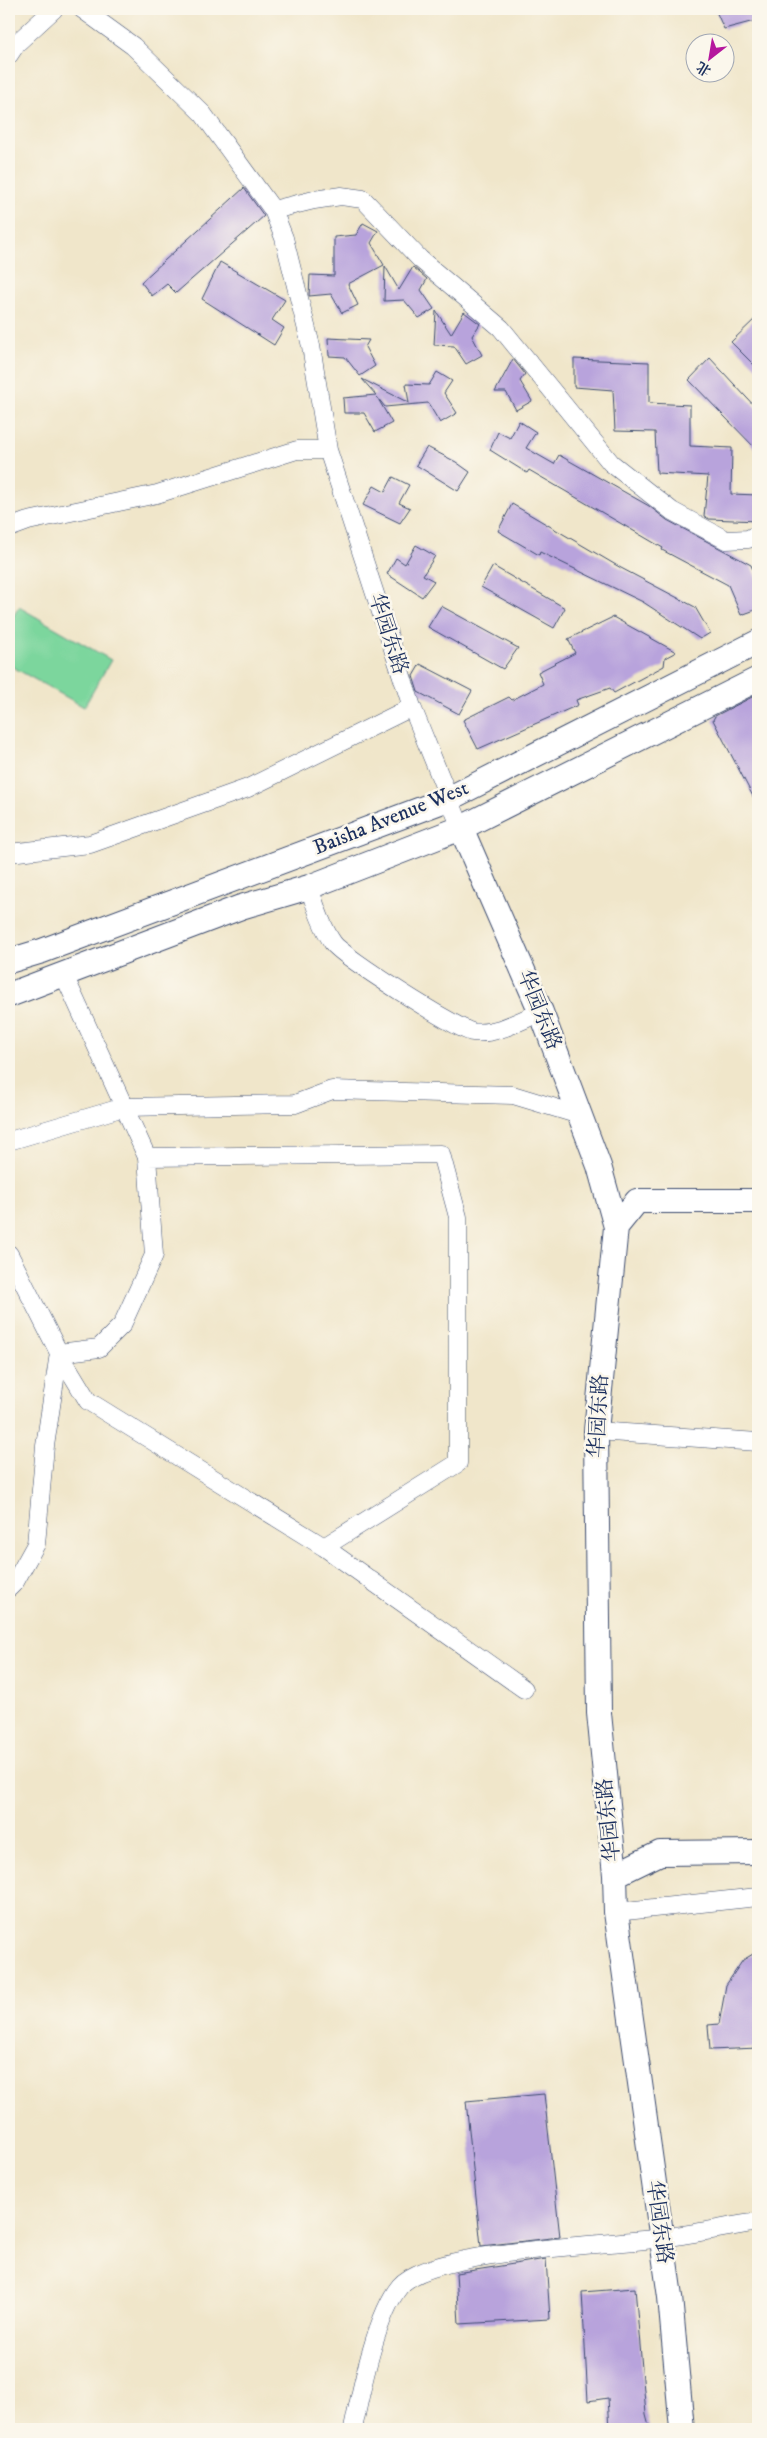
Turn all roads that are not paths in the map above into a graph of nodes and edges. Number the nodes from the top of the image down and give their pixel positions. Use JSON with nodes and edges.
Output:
{"nodes":[{"id":1,"x":54,"y":9,"type":"edge"},
{"id":2,"x":82,"y":9,"type":"edge"},
{"id":3,"x":9,"y":55,"type":"edge"},
{"id":4,"x":273,"y":210,"type":"junction"},
{"id":5,"x":328,"y":450,"type":"junction"},
{"id":6,"x":9,"y":528,"type":"edge"},
{"id":7,"x":758,"y":534,"type":"edge"},
{"id":8,"x":758,"y":642,"type":"edge"},
{"id":9,"x":758,"y":679,"type":"edge"},
{"id":10,"x":412,"y":707,"type":"junction"},
{"id":11,"x":448,"y":799,"type":"junction"},
{"id":12,"x":461,"y":828,"type":"junction"},
{"id":13,"x":9,"y":853,"type":"edge"},
{"id":14,"x":309,"y":887,"type":"junction"},
{"id":15,"x":9,"y":961,"type":"edge"},
{"id":16,"x":64,"y":975,"type":"junction"},
{"id":17,"x":9,"y":995,"type":"edge"},
{"id":18,"x":541,"y":1012,"type":"junction"},
{"id":19,"x":124,"y":1107,"type":"junction"},
{"id":20,"x":579,"y":1115,"type":"junction"},
{"id":21,"x":9,"y":1141,"type":"edge"},
{"id":22,"x":147,"y":1157,"type":"junction"},
{"id":23,"x":758,"y":1201,"type":"edge"},
{"id":24,"x":616,"y":1227,"type":"junction"},
{"id":25,"x":9,"y":1254,"type":"edge"},
{"id":26,"x":59,"y":1353,"type":"junction"},
{"id":27,"x":596,"y":1431,"type":"junction"},
{"id":28,"x":758,"y":1442,"type":"edge"},
{"id":29,"x":324,"y":1547,"type":"junction"},
{"id":30,"x":9,"y":1588,"type":"edge"},
{"id":31,"x":524,"y":1689,"type":"dead end"},
{"id":32,"x":758,"y":1852,"type":"edge"},
{"id":33,"x":615,"y":1875,"type":"junction"},
{"id":34,"x":758,"y":1897,"type":"edge"},
{"id":35,"x":616,"y":1912,"type":"junction"},
{"id":36,"x":758,"y":2222,"type":"edge"},
{"id":37,"x":661,"y":2238,"type":"junction"},
{"id":38,"x":353,"y":2429,"type":"edge"},
{"id":39,"x":682,"y":2429,"type":"edge"}],
"edges":[{"from":1,"to":3,"type":"street"},
{"from":2,"to":4,"type":"street","name":"华园东路"},
{"from":4,"to":5,"type":"street","name":"华园东路"},
{"from":4,"to":7,"type":"street"},
{"from":5,"to":6,"type":"street"},
{"from":5,"to":10,"type":"street","name":"华园东路"},
{"from":8,"to":11,"type":"street","name":"Baisha Avenue West"},
{"from":9,"to":12,"type":"street","name":"Baisha Avenue West"},
{"from":10,"to":11,"type":"street","name":"华园东路"},
{"from":10,"to":13,"type":"street"},
{"from":11,"to":12,"type":"street","name":"华园东路"},
{"from":11,"to":15,"type":"street","name":"Baisha Avenue West"},
{"from":12,"to":14,"type":"street","name":"Baisha Avenue West"},
{"from":12,"to":18,"type":"street","name":"华园东路"},
{"from":14,"to":16,"type":"street","name":"Baisha Avenue West"},
{"from":14,"to":18,"type":"street"},
{"from":16,"to":17,"type":"street","name":"Baisha Avenue West"},
{"from":16,"to":19,"type":"street"},
{"from":18,"to":20,"type":"street","name":"华园东路"},
{"from":19,"to":20,"type":"street"},
{"from":19,"to":21,"type":"street"},
{"from":19,"to":22,"type":"street"},
{"from":20,"to":24,"type":"street","name":"华园东路"},
{"from":22,"to":26,"type":"street"},
{"from":22,"to":29,"type":"street"},
{"from":23,"to":24,"type":"street"},
{"from":24,"to":27,"type":"street","name":"华园东路"},
{"from":25,"to":26,"type":"street"},
{"from":26,"to":29,"type":"street"},
{"from":26,"to":30,"type":"street"},
{"from":27,"to":28,"type":"street"},
{"from":27,"to":33,"type":"street","name":"华园东路"},
{"from":29,"to":31,"type":"street"},
{"from":32,"to":33,"type":"street"},
{"from":33,"to":35,"type":"street","name":"华园东路"},
{"from":34,"to":35,"type":"street"},
{"from":35,"to":37,"type":"street","name":"华园东路"},
{"from":36,"to":37,"type":"street"},
{"from":37,"to":38,"type":"street"},
{"from":37,"to":39,"type":"street","name":"华园东路"}]}
